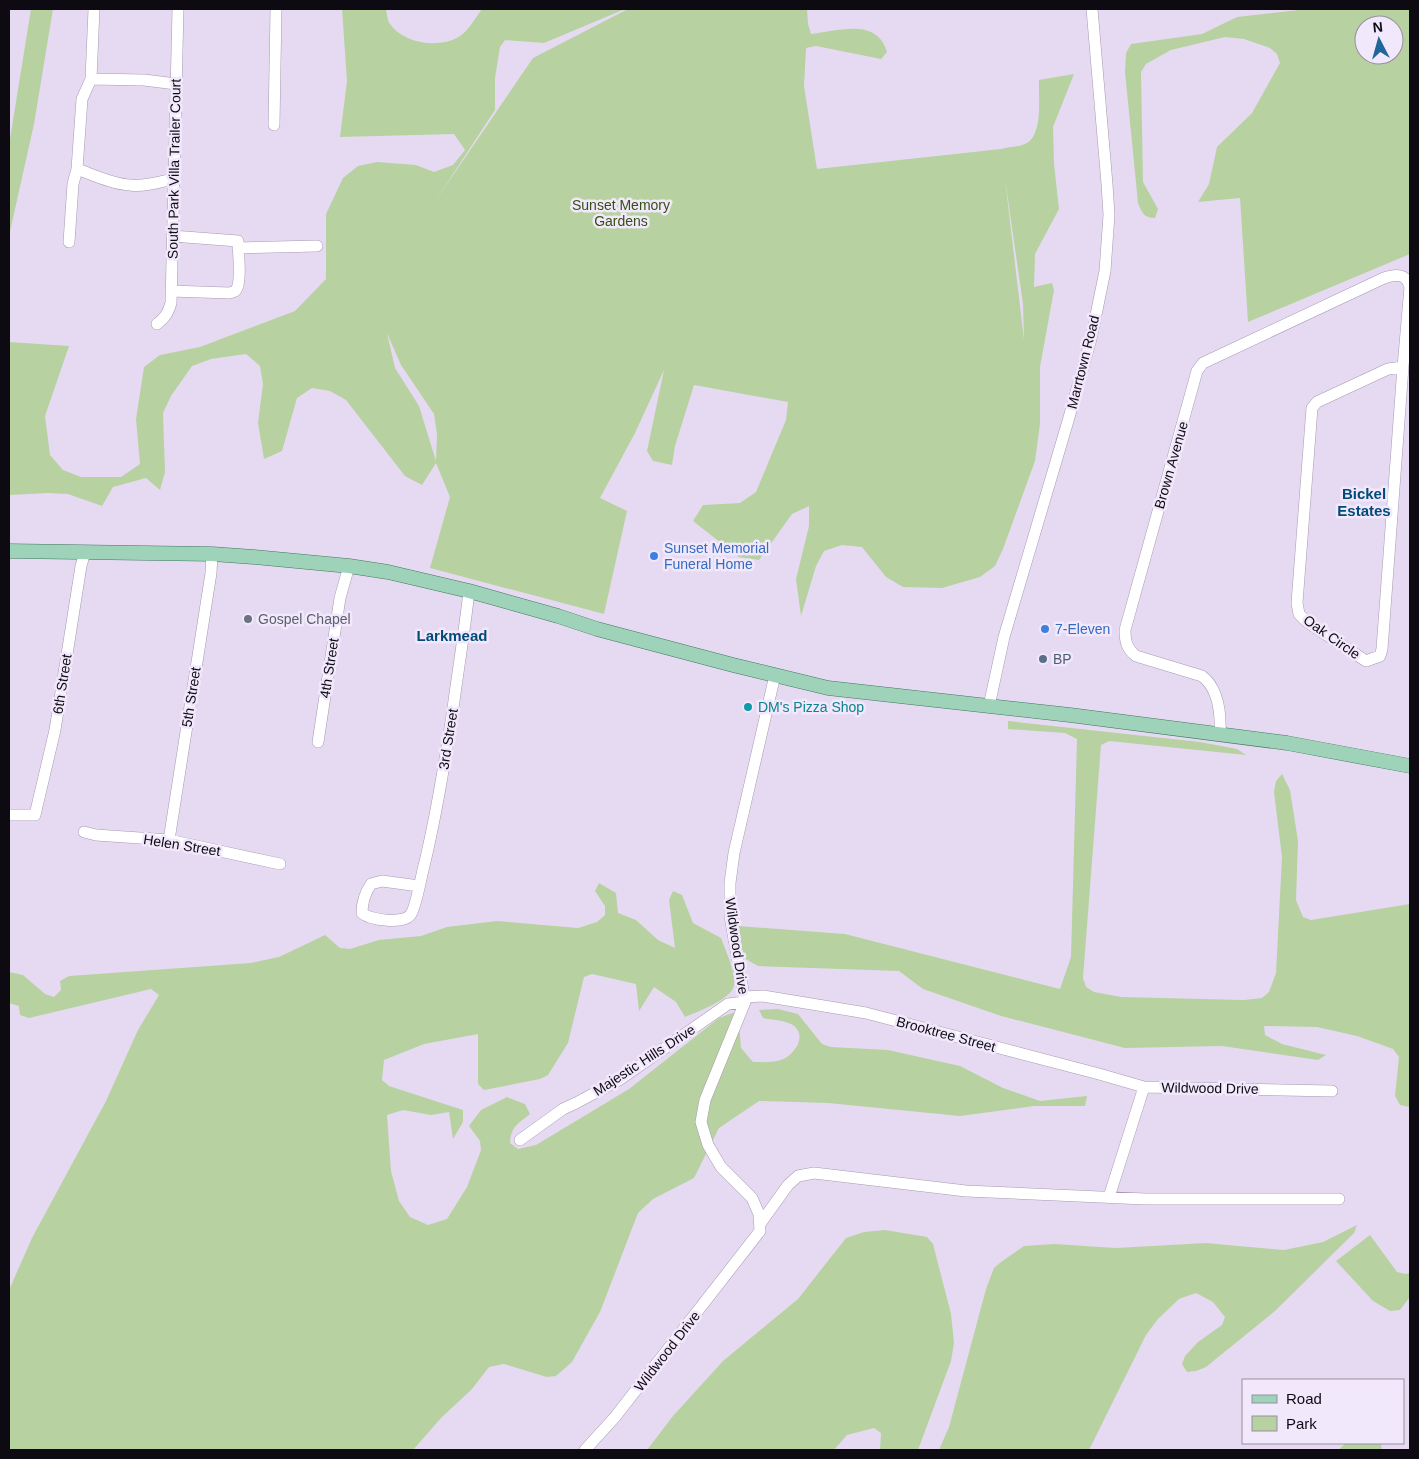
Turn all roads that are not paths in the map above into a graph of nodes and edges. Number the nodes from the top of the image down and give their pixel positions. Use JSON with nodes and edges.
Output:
{"nodes":[{"id":1,"x":94,"y":9,"type":"edge"},
{"id":2,"x":178,"y":9,"type":"edge"},
{"id":3,"x":276,"y":9,"type":"edge"},
{"id":4,"x":1092,"y":9,"type":"edge"},
{"id":5,"x":91,"y":79,"type":"junction"},
{"id":6,"x":176,"y":84,"type":"junction"},
{"id":7,"x":274,"y":125,"type":"dead end"},
{"id":8,"x":77,"y":169,"type":"junction"},
{"id":9,"x":173,"y":179,"type":"junction"},
{"id":10,"x":172,"y":236,"type":"junction"},
{"id":11,"x":69,"y":242,"type":"dead end"},
{"id":12,"x":317,"y":246,"type":"dead end"},
{"id":13,"x":238,"y":248,"type":"junction"},
{"id":14,"x":1408,"y":281,"type":"joint"},
{"id":15,"x":171,"y":291,"type":"junction"},
{"id":16,"x":157,"y":324,"type":"dead end"},
{"id":17,"x":1403,"y":367,"type":"junction"},
{"id":18,"x":9,"y":550,"type":"edge"},
{"id":19,"x":85,"y":552,"type":"junction"},
{"id":20,"x":212,"y":554,"type":"junction"},
{"id":21,"x":349,"y":566,"type":"junction"},
{"id":22,"x":469,"y":591,"type":"junction"},
{"id":23,"x":775,"y":675,"type":"junction"},
{"id":24,"x":989,"y":706,"type":"junction"},
{"id":25,"x":1220,"y":735,"type":"junction"},
{"id":26,"x":318,"y":742,"type":"dead end"},
{"id":27,"x":1410,"y":766,"type":"edge"},
{"id":28,"x":9,"y":815,"type":"edge"},
{"id":29,"x":84,"y":832,"type":"dead end"},
{"id":30,"x":169,"y":840,"type":"junction"},
{"id":31,"x":280,"y":864,"type":"dead end"},
{"id":32,"x":419,"y":886,"type":"junction"},
{"id":33,"x":745,"y":1000,"type":"junction"},
{"id":34,"x":1144,"y":1087,"type":"junction"},
{"id":35,"x":1332,"y":1091,"type":"dead end"},
{"id":36,"x":520,"y":1140,"type":"dead end"},
{"id":37,"x":1109,"y":1197,"type":"junction"},
{"id":38,"x":1339,"y":1199,"type":"dead end"},
{"id":39,"x":760,"y":1224,"type":"junction"},
{"id":40,"x":585,"y":1450,"type":"edge"}],
"edges":[{"from":1,"to":5,"type":"street"},
{"from":2,"to":6,"type":"street","name":"South Park Villa Trailer Court"},
{"from":3,"to":7,"type":"street"},
{"from":4,"to":24,"type":"street","name":"Marrtown Road"},
{"from":5,"to":6,"type":"street"},
{"from":5,"to":8,"type":"street"},
{"from":6,"to":9,"type":"street","name":"South Park Villa Trailer Court"},
{"from":8,"to":9,"type":"street"},
{"from":8,"to":11,"type":"street"},
{"from":9,"to":10,"type":"street","name":"South Park Villa Trailer Court"},
{"from":10,"to":13,"type":"street"},
{"from":10,"to":15,"type":"street","name":"South Park Villa Trailer Court"},
{"from":12,"to":13,"type":"street"},
{"from":13,"to":15,"type":"street"},
{"from":14,"to":17,"type":"street","name":"Oak Circle"},
{"from":14,"to":25,"type":"street","name":"Brown Avenue"},
{"from":15,"to":16,"type":"street","name":"South Park Villa Trailer Court"},
{"from":17,"to":17,"type":"street","name":"Oak Circle"},
{"from":18,"to":19,"type":"main road"},
{"from":19,"to":20,"type":"main road"},
{"from":19,"to":28,"type":"street","name":"6th Street"},
{"from":20,"to":21,"type":"main road"},
{"from":20,"to":30,"type":"street","name":"5th Street"},
{"from":21,"to":22,"type":"main road"},
{"from":21,"to":26,"type":"street","name":"4th Street"},
{"from":22,"to":23,"type":"main road"},
{"from":22,"to":32,"type":"street","name":"3rd Street"},
{"from":23,"to":24,"type":"main road"},
{"from":23,"to":33,"type":"street","name":"Wildwood Drive"},
{"from":24,"to":25,"type":"main road"},
{"from":25,"to":27,"type":"main road"},
{"from":29,"to":30,"type":"street","name":"Helen Street"},
{"from":30,"to":31,"type":"street","name":"Helen Street"},
{"from":32,"to":32,"type":"street","name":"3rd Street"},
{"from":33,"to":34,"type":"street","name":"Brooktree Street"},
{"from":33,"to":36,"type":"street","name":"Majestic Hills Drive"},
{"from":33,"to":39,"type":"street","name":"Wildwood Drive"},
{"from":34,"to":35,"type":"street","name":"Wildwood Drive"},
{"from":34,"to":37,"type":"street","name":"Wildwood Drive"},
{"from":37,"to":38,"type":"street","name":"Wildwood Drive"},
{"from":37,"to":39,"type":"street","name":"Wildwood Drive"},
{"from":39,"to":40,"type":"street","name":"Wildwood Drive"}]}
